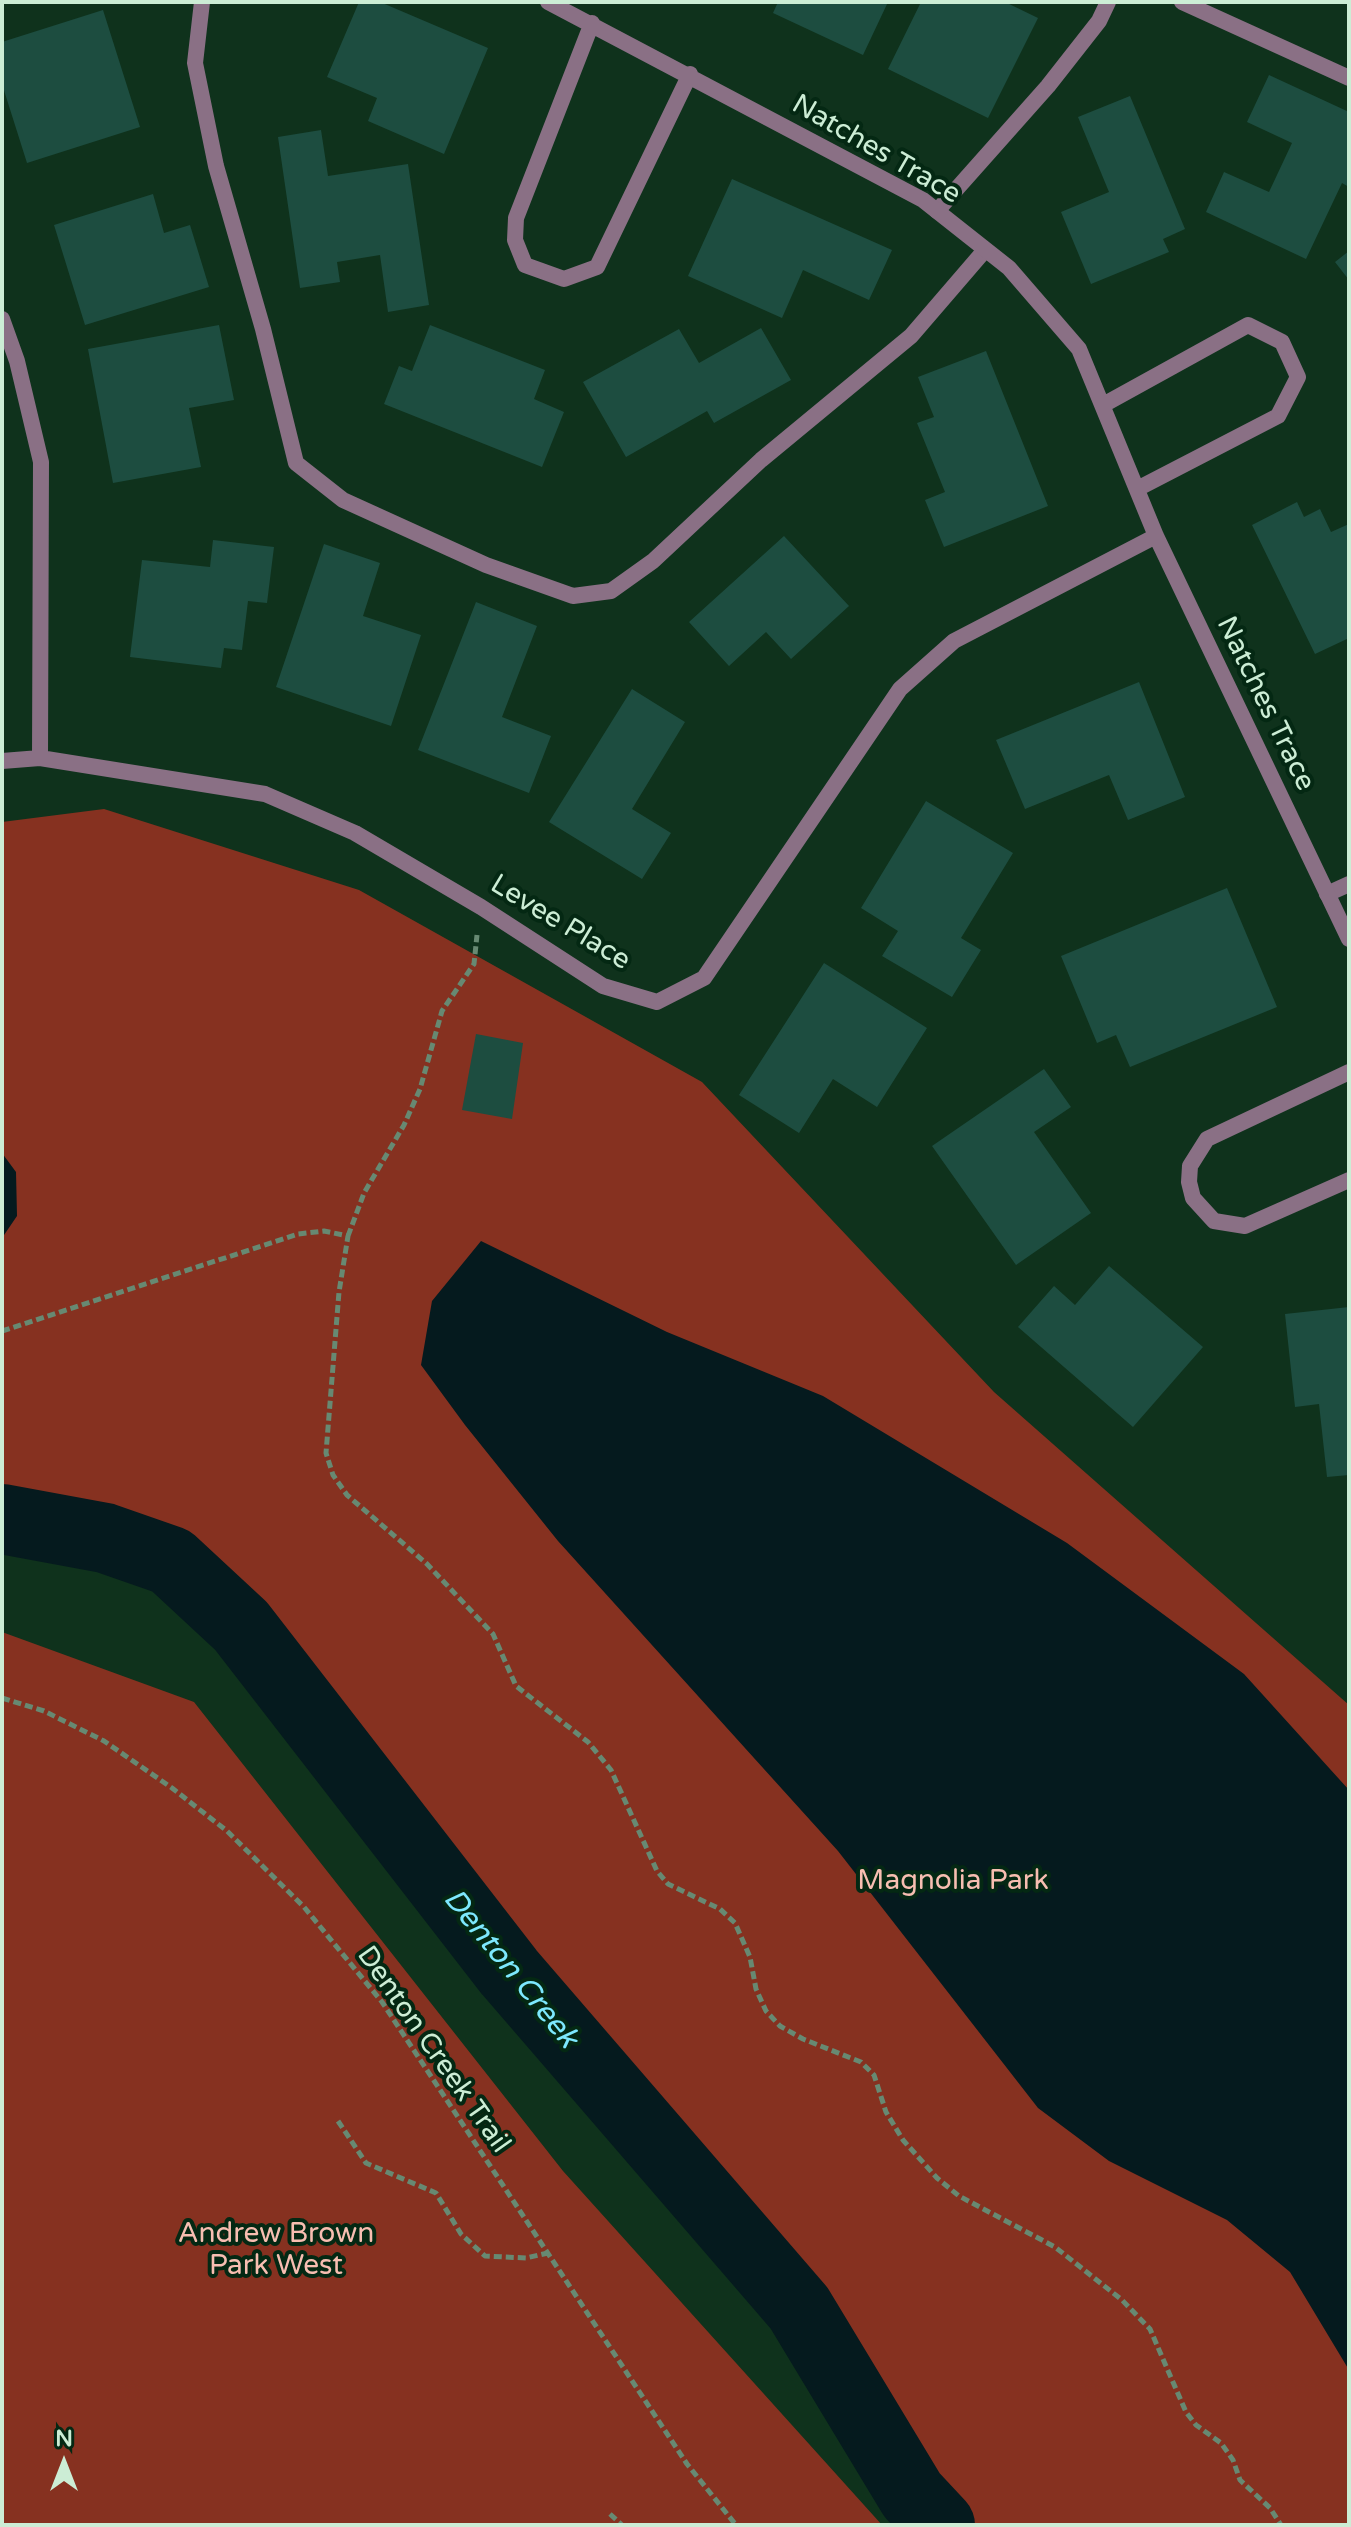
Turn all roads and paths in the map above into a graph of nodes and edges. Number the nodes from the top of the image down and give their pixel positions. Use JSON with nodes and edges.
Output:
{"nodes":[{"id":1,"x":202,"y":2,"type":"edge"},
{"id":2,"x":548,"y":2,"type":"edge"},
{"id":3,"x":1108,"y":2,"type":"edge"},
{"id":4,"x":1182,"y":2,"type":"edge"},
{"id":5,"x":592,"y":23,"type":"junction"},
{"id":6,"x":690,"y":74,"type":"junction"},
{"id":7,"x":1349,"y":78,"type":"edge"},
{"id":8,"x":937,"y":211,"type":"junction"},
{"id":9,"x":985,"y":250,"type":"junction"},
{"id":10,"x":2,"y":319,"type":"edge"},
{"id":11,"x":1103,"y":405,"type":"junction"},
{"id":12,"x":1137,"y":489,"type":"junction"},
{"id":13,"x":1156,"y":536,"type":"junction"},
{"id":14,"x":40,"y":758,"type":"junction"},
{"id":15,"x":2,"y":761,"type":"edge"},
{"id":16,"x":1349,"y":884,"type":"edge"},
{"id":17,"x":1327,"y":894,"type":"junction"},
{"id":18,"x":481,"y":907,"type":"junction"},
{"id":19,"x":1349,"y":939,"type":"edge"},
{"id":20,"x":1349,"y":1072,"type":"edge"},
{"id":21,"x":1349,"y":1180,"type":"edge"},
{"id":22,"x":348,"y":1236,"type":"junction"},
{"id":23,"x":2,"y":1331,"type":"edge"},
{"id":24,"x":2,"y":1698,"type":"edge"},
{"id":25,"x":338,"y":2121,"type":"dead end"},
{"id":26,"x":548,"y":2253,"type":"junction"},
{"id":27,"x":610,"y":2514,"type":"dead end"},
{"id":28,"x":622,"y":2525,"type":"edge"},
{"id":29,"x":736,"y":2525,"type":"edge"},
{"id":30,"x":1281,"y":2525,"type":"edge"}],
"edges":[{"from":1,"to":9,"type":"street"},
{"from":2,"to":5,"type":"street","name":"Natches Trace"},
{"from":3,"to":8,"type":"street"},
{"from":4,"to":7,"type":"street"},
{"from":5,"to":6,"type":"street","name":"Natches Trace"},
{"from":5,"to":6,"type":"street"},
{"from":6,"to":8,"type":"street","name":"Natches Trace"},
{"from":8,"to":9,"type":"street","name":"Natches Trace"},
{"from":9,"to":11,"type":"street","name":"Natches Trace"},
{"from":10,"to":14,"type":"street"},
{"from":11,"to":12,"type":"street","name":"Natches Trace"},
{"from":11,"to":12,"type":"street"},
{"from":12,"to":13,"type":"street","name":"Natches Trace"},
{"from":13,"to":17,"type":"street","name":"Natches Trace"},
{"from":13,"to":18,"type":"street","name":"Levee Place"},
{"from":14,"to":15,"type":"street","name":"Levee Place"},
{"from":14,"to":18,"type":"street","name":"Levee Place"},
{"from":16,"to":17,"type":"street"},
{"from":17,"to":19,"type":"street","name":"Natches Trace"},
{"from":18,"to":22,"type":"path"},
{"from":20,"to":21,"type":"street"},
{"from":22,"to":23,"type":"path"},
{"from":22,"to":30,"type":"path"},
{"from":24,"to":26,"type":"path","name":"Denton Creek Trail"},
{"from":25,"to":26,"type":"path"},
{"from":26,"to":29,"type":"path","name":"Denton Creek Trail"},
{"from":27,"to":28,"type":"path"}]}
